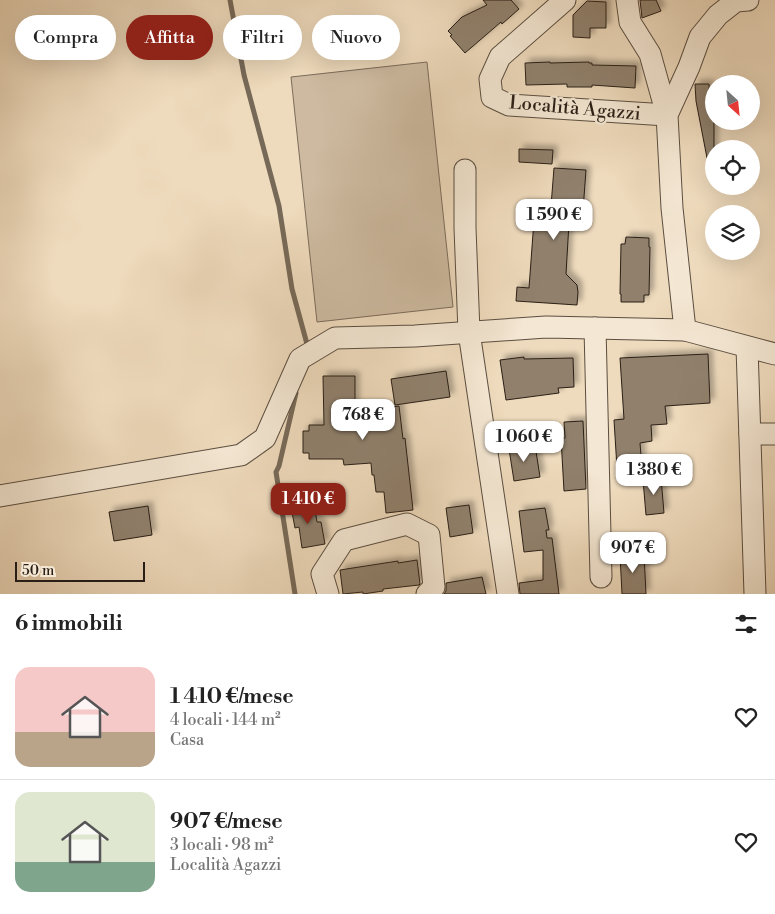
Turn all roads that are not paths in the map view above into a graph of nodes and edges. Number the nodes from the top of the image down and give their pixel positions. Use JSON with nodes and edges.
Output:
{"nodes":[{"id":1,"x":565,"y":0,"type":"edge"},
{"id":2,"x":627,"y":0,"type":"edge"},
{"id":3,"x":748,"y":0,"type":"edge"},
{"id":4,"x":667,"y":115,"type":"junction"},
{"id":5,"x":465,"y":170,"type":"dead end"},
{"id":6,"x":595,"y":328,"type":"junction"},
{"id":7,"x":685,"y":330,"type":"junction"},
{"id":8,"x":470,"y":332,"type":"junction"},
{"id":9,"x":747,"y":346,"type":"junction"},
{"id":10,"x":775,"y":354,"type":"edge"},
{"id":11,"x":750,"y":434,"type":"junction"},
{"id":12,"x":775,"y":434,"type":"edge"},
{"id":13,"x":0,"y":496,"type":"edge"},
{"id":14,"x":601,"y":577,"type":"dead end"},
{"id":15,"x":328,"y":594,"type":"edge"},
{"id":16,"x":427,"y":594,"type":"edge"},
{"id":17,"x":508,"y":594,"type":"edge"},
{"id":18,"x":755,"y":594,"type":"edge"}],
"edges":[{"from":1,"to":4,"type":"street","name":"Località Agazzi"},
{"from":2,"to":4,"type":"street","name":"Località Agazzi"},
{"from":3,"to":4,"type":"street","name":"Località Agazzi"},
{"from":4,"to":7,"type":"street","name":"Località Agazzi"},
{"from":5,"to":8,"type":"street"},
{"from":6,"to":7,"type":"street"},
{"from":6,"to":8,"type":"street"},
{"from":6,"to":14,"type":"street"},
{"from":7,"to":9,"type":"street"},
{"from":8,"to":13,"type":"street"},
{"from":8,"to":17,"type":"street"},
{"from":9,"to":10,"type":"street"},
{"from":9,"to":11,"type":"street"},
{"from":11,"to":12,"type":"street"},
{"from":11,"to":18,"type":"street"},
{"from":15,"to":16,"type":"street"}]}
